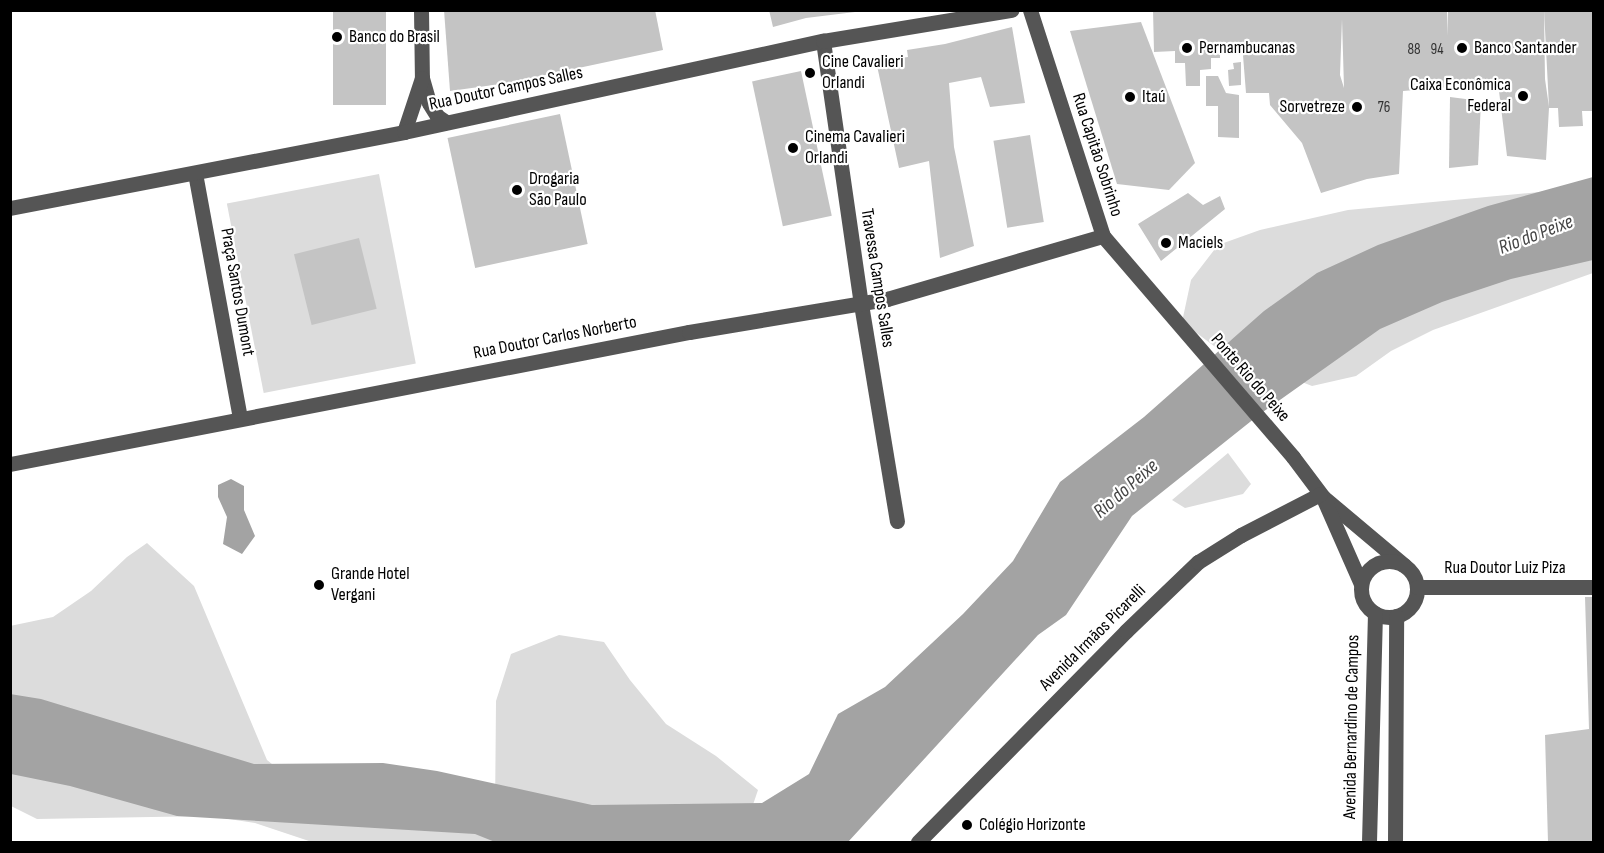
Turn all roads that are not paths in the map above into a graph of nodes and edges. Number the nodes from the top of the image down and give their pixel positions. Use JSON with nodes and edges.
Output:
{"nodes":[{"id":1,"x":421,"y":10,"type":"edge"},
{"id":2,"x":1011,"y":10,"type":"edge"},
{"id":3,"x":1030,"y":10,"type":"edge"},
{"id":4,"x":823,"y":41,"type":"junction"},
{"id":5,"x":422,"y":78,"type":"junction"},
{"id":6,"x":446,"y":122,"type":"junction"},
{"id":7,"x":404,"y":132,"type":"junction"},
{"id":8,"x":195,"y":173,"type":"junction"},
{"id":9,"x":10,"y":208,"type":"edge"},
{"id":10,"x":1103,"y":236,"type":"junction"},
{"id":11,"x":861,"y":304,"type":"junction"},
{"id":12,"x":1178,"y":324,"type":"joint"},
{"id":13,"x":240,"y":418,"type":"junction"},
{"id":14,"x":10,"y":464,"type":"edge"},
{"id":15,"x":1321,"y":495,"type":"junction"},
{"id":16,"x":897,"y":521,"type":"dead end"},
{"id":17,"x":1404,"y":565,"type":"junction"},
{"id":18,"x":1361,"y":584,"type":"junction"},
{"id":19,"x":1417,"y":587,"type":"junction"},
{"id":20,"x":1593,"y":587,"type":"edge"},
{"id":21,"x":1375,"y":613,"type":"junction"},
{"id":22,"x":1396,"y":616,"type":"junction"},
{"id":23,"x":918,"y":843,"type":"edge"},
{"id":24,"x":1369,"y":843,"type":"edge"},
{"id":25,"x":1395,"y":843,"type":"edge"}],
"edges":[{"from":1,"to":5,"type":"street"},
{"from":2,"to":4,"type":"street","name":"Rua Doutor Campos Salles"},
{"from":3,"to":10,"type":"street","name":"Rua Capitão Sobrinho"},
{"from":4,"to":6,"type":"street","name":"Rua Doutor Campos Salles"},
{"from":4,"to":11,"type":"street","name":"Travessa Campos Salles"},
{"from":5,"to":6,"type":"street"},
{"from":5,"to":7,"type":"street"},
{"from":6,"to":7,"type":"street","name":"Rua Doutor Campos Salles"},
{"from":7,"to":8,"type":"street","name":"Rua Doutor Campos Salles"},
{"from":8,"to":9,"type":"street","name":"Rua Doutor Campos Salles"},
{"from":8,"to":13,"type":"street","name":"Praça Santos Dumont"},
{"from":10,"to":11,"type":"street","name":"Rua Doutor Carlos Norberto"},
{"from":10,"to":12,"type":"street","name":"Rua Capitão Sobrinho"},
{"from":11,"to":13,"type":"street","name":"Rua Doutor Carlos Norberto"},
{"from":11,"to":16,"type":"street","name":"Travessa Campos Salles"},
{"from":12,"to":15,"type":"street","name":"Ponte Rio do Peixe"},
{"from":13,"to":14,"type":"street","name":"Rua Doutor Carlos Norberto"},
{"from":15,"to":17,"type":"street"},
{"from":15,"to":18,"type":"street"},
{"from":15,"to":23,"type":"street","name":"Avenida Irmãos Picarelli"},
{"from":17,"to":18,"type":"street"},
{"from":17,"to":19,"type":"street"},
{"from":18,"to":21,"type":"street"},
{"from":19,"to":20,"type":"street","name":"Rua Doutor Luiz Piza"},
{"from":19,"to":22,"type":"street"},
{"from":21,"to":22,"type":"street"},
{"from":21,"to":24,"type":"street","name":"Avenida Bernardino de Campos"},
{"from":22,"to":25,"type":"street"}]}
